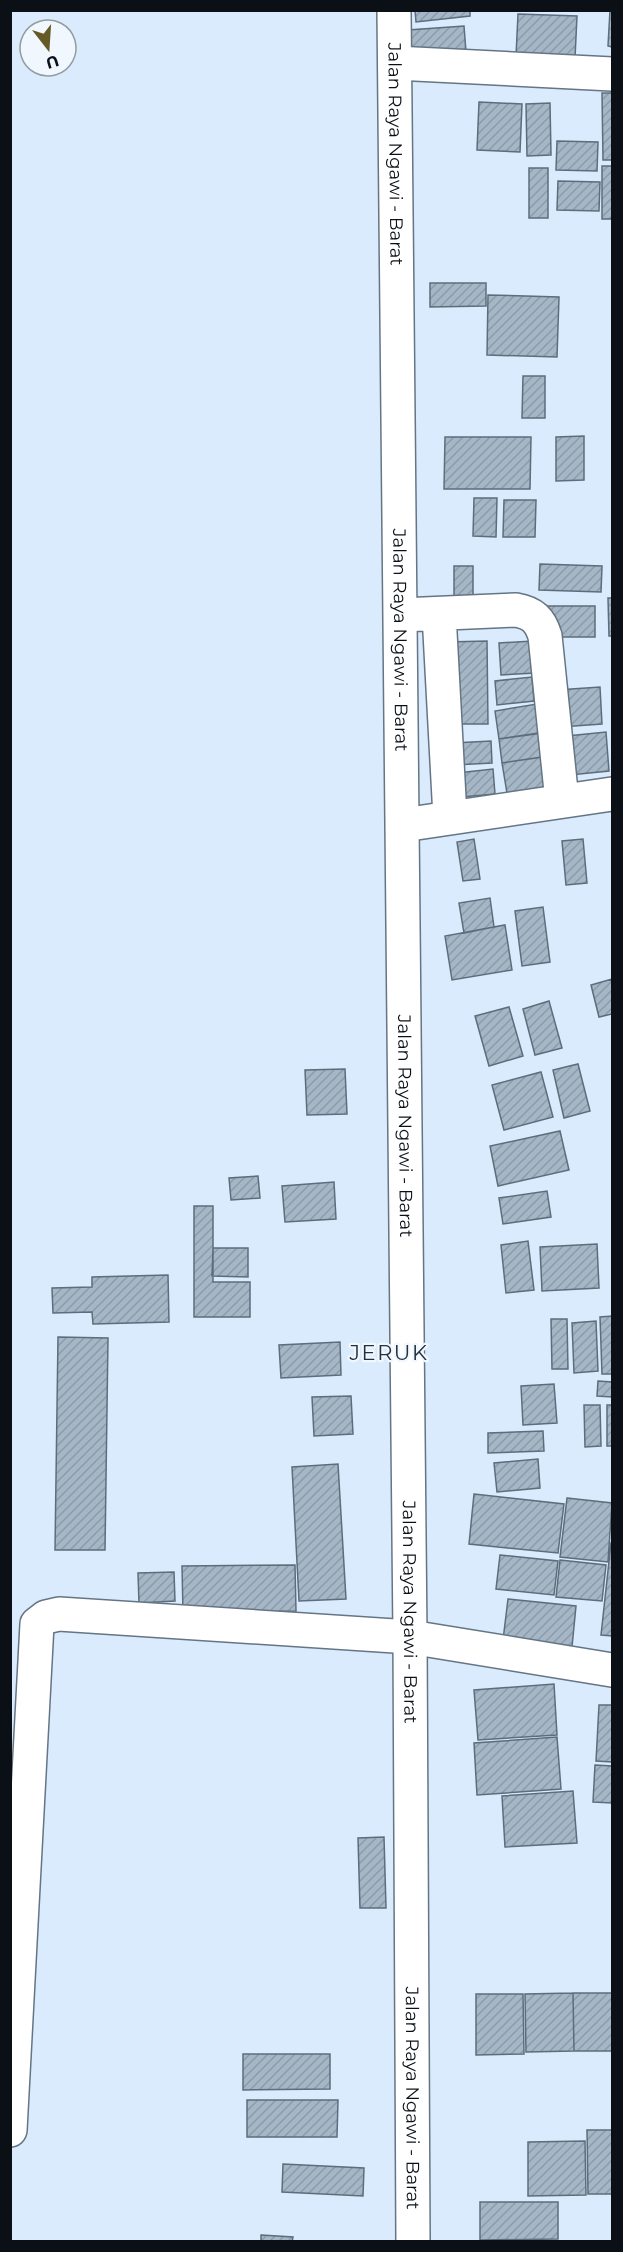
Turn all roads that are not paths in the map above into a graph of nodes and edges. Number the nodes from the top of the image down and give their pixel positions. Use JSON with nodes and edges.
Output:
{"nodes":[{"id":1,"x":394,"y":10,"type":"edge"},
{"id":2,"x":395,"y":63,"type":"junction"},
{"id":3,"x":612,"y":74,"type":"edge"},
{"id":4,"x":420,"y":615,"type":"junction"},
{"id":5,"x":612,"y":794,"type":"edge"},
{"id":6,"x":562,"y":801,"type":"junction"},
{"id":7,"x":428,"y":821,"type":"junction"},
{"id":8,"x":410,"y":1637,"type":"junction"},
{"id":9,"x":612,"y":1670,"type":"edge"},
{"id":10,"x":10,"y":2130,"type":"edge"},
{"id":11,"x":413,"y":2241,"type":"edge"}],
"edges":[{"from":1,"to":2,"type":"main road","name":"Jalan Raya Ngawi - Barat"},
{"from":2,"to":3,"type":"main road"},
{"from":2,"to":4,"type":"main road","name":"Jalan Raya Ngawi - Barat"},
{"from":4,"to":6,"type":"main road"},
{"from":4,"to":7,"type":"main road","name":"Jalan Raya Ngawi - Barat"},
{"from":4,"to":7,"type":"main road"},
{"from":5,"to":6,"type":"main road"},
{"from":6,"to":7,"type":"main road"},
{"from":7,"to":8,"type":"main road","name":"Jalan Raya Ngawi - Barat"},
{"from":8,"to":9,"type":"main road"},
{"from":8,"to":10,"type":"main road"},
{"from":8,"to":11,"type":"main road","name":"Jalan Raya Ngawi - Barat"}]}
